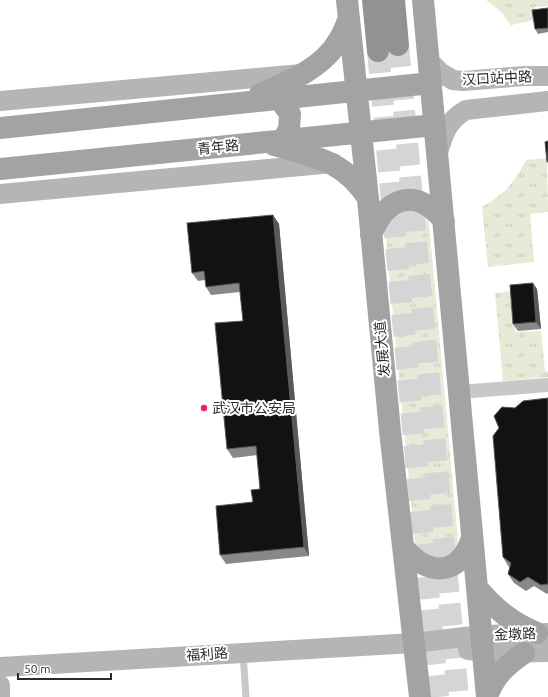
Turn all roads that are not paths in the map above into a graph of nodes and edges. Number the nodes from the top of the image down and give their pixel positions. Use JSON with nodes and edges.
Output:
{"nodes":[{"id":1,"x":373,"y":0,"type":"edge"},
{"id":2,"x":394,"y":0,"type":"edge"},
{"id":3,"x":423,"y":0,"type":"edge"},
{"id":4,"x":348,"y":9,"type":"edge"},
{"id":5,"x":429,"y":61,"type":"junction"},
{"id":6,"x":303,"y":74,"type":"junction"},
{"id":7,"x":548,"y":76,"type":"edge"},
{"id":8,"x":431,"y":84,"type":"junction"},
{"id":9,"x":357,"y":91,"type":"junction"},
{"id":10,"x":279,"y":98,"type":"junction"},
{"id":11,"x":24,"y":99,"type":"junction"},
{"id":12,"x":0,"y":101,"type":"edge"},
{"id":13,"x":548,"y":101,"type":"edge"},
{"id":14,"x":236,"y":104,"type":"junction"},
{"id":15,"x":147,"y":113,"type":"junction"},
{"id":16,"x":435,"y":125,"type":"junction"},
{"id":17,"x":0,"y":128,"type":"edge"},
{"id":18,"x":360,"y":132,"type":"junction"},
{"id":19,"x":273,"y":141,"type":"junction"},
{"id":20,"x":438,"y":153,"type":"junction"},
{"id":21,"x":151,"y":154,"type":"junction"},
{"id":22,"x":332,"y":163,"type":"junction"},
{"id":23,"x":0,"y":169,"type":"edge"},
{"id":24,"x":26,"y":191,"type":"junction"},
{"id":25,"x":0,"y":194,"type":"edge"},
{"id":26,"x":368,"y":199,"type":"junction"},
{"id":27,"x":444,"y":221,"type":"junction"},
{"id":28,"x":371,"y":235,"type":"junction"},
{"id":29,"x":548,"y":385,"type":"edge"},
{"id":30,"x":459,"y":392,"type":"junction"},
{"id":31,"x":472,"y":538,"type":"junction"},
{"id":32,"x":403,"y":547,"type":"junction"},
{"id":33,"x":477,"y":588,"type":"junction"},
{"id":34,"x":542,"y":633,"type":"edge"},
{"id":35,"x":414,"y":643,"type":"junction"},
{"id":36,"x":482,"y":644,"type":"junction"},
{"id":37,"x":242,"y":652,"type":"junction"},
{"id":38,"x":548,"y":652,"type":"edge"},
{"id":39,"x":524,"y":653,"type":"junction"},
{"id":40,"x":0,"y":667,"type":"edge"},
{"id":41,"x":0,"y":685,"type":"edge"},
{"id":42,"x":487,"y":696,"type":"edge"},
{"id":43,"x":0,"y":697,"type":"edge"},
{"id":44,"x":246,"y":697,"type":"edge"},
{"id":45,"x":420,"y":697,"type":"edge"}],
"edges":[{"from":1,"to":2,"type":"highway"},
{"from":3,"to":5,"type":"main road"},
{"from":4,"to":6,"type":"main road"},
{"from":4,"to":9,"type":"main road","name":"发展大道"},
{"from":5,"to":7,"type":"main road","name":"汉口站中路"},
{"from":5,"to":8,"type":"main road"},
{"from":6,"to":11,"type":"main road"},
{"from":6,"to":14,"type":"main road"},
{"from":8,"to":9,"type":"main road"},
{"from":8,"to":16,"type":"main road"},
{"from":9,"to":10,"type":"main road"},
{"from":9,"to":18,"type":"main road","name":"发展大道"},
{"from":10,"to":14,"type":"main road"},
{"from":10,"to":19,"type":"main road"},
{"from":11,"to":12,"type":"main road"},
{"from":11,"to":15,"type":"main road"},
{"from":13,"to":20,"type":"main road","name":"汉口站中路"},
{"from":14,"to":15,"type":"main road"},
{"from":15,"to":17,"type":"main road"},
{"from":16,"to":18,"type":"main road","name":"青年路"},
{"from":16,"to":20,"type":"main road"},
{"from":18,"to":19,"type":"main road","name":"青年路"},
{"from":18,"to":26,"type":"main road","name":"发展大道"},
{"from":19,"to":21,"type":"main road","name":"青年路"},
{"from":19,"to":22,"type":"main road"},
{"from":20,"to":27,"type":"main road"},
{"from":21,"to":23,"type":"main road","name":"青年路"},
{"from":21,"to":24,"type":"main road"},
{"from":22,"to":24,"type":"main road","name":"青年路"},
{"from":22,"to":26,"type":"main road"},
{"from":24,"to":25,"type":"main road","name":"青年路"},
{"from":26,"to":28,"type":"main road","name":"发展大道"},
{"from":27,"to":28,"type":"main road"},
{"from":27,"to":30,"type":"main road"},
{"from":28,"to":32,"type":"main road","name":"发展大道"},
{"from":29,"to":30,"type":"street"},
{"from":30,"to":31,"type":"main road"},
{"from":31,"to":32,"type":"main road"},
{"from":31,"to":33,"type":"main road"},
{"from":32,"to":35,"type":"main road","name":"发展大道"},
{"from":33,"to":34,"type":"main road"},
{"from":33,"to":36,"type":"main road"},
{"from":34,"to":36,"type":"main road","name":"金墩路"},
{"from":35,"to":36,"type":"main road","name":"福利路"},
{"from":35,"to":37,"type":"main road","name":"福利路"},
{"from":35,"to":45,"type":"main road","name":"发展大道"},
{"from":36,"to":39,"type":"main road","name":"金墩路"},
{"from":36,"to":42,"type":"main road"},
{"from":37,"to":40,"type":"main road","name":"福利路"},
{"from":37,"to":44,"type":"lane"},
{"from":38,"to":39,"type":"main road","name":"金墩路"},
{"from":39,"to":42,"type":"main road"},
{"from":41,"to":43,"type":"main road"}]}
